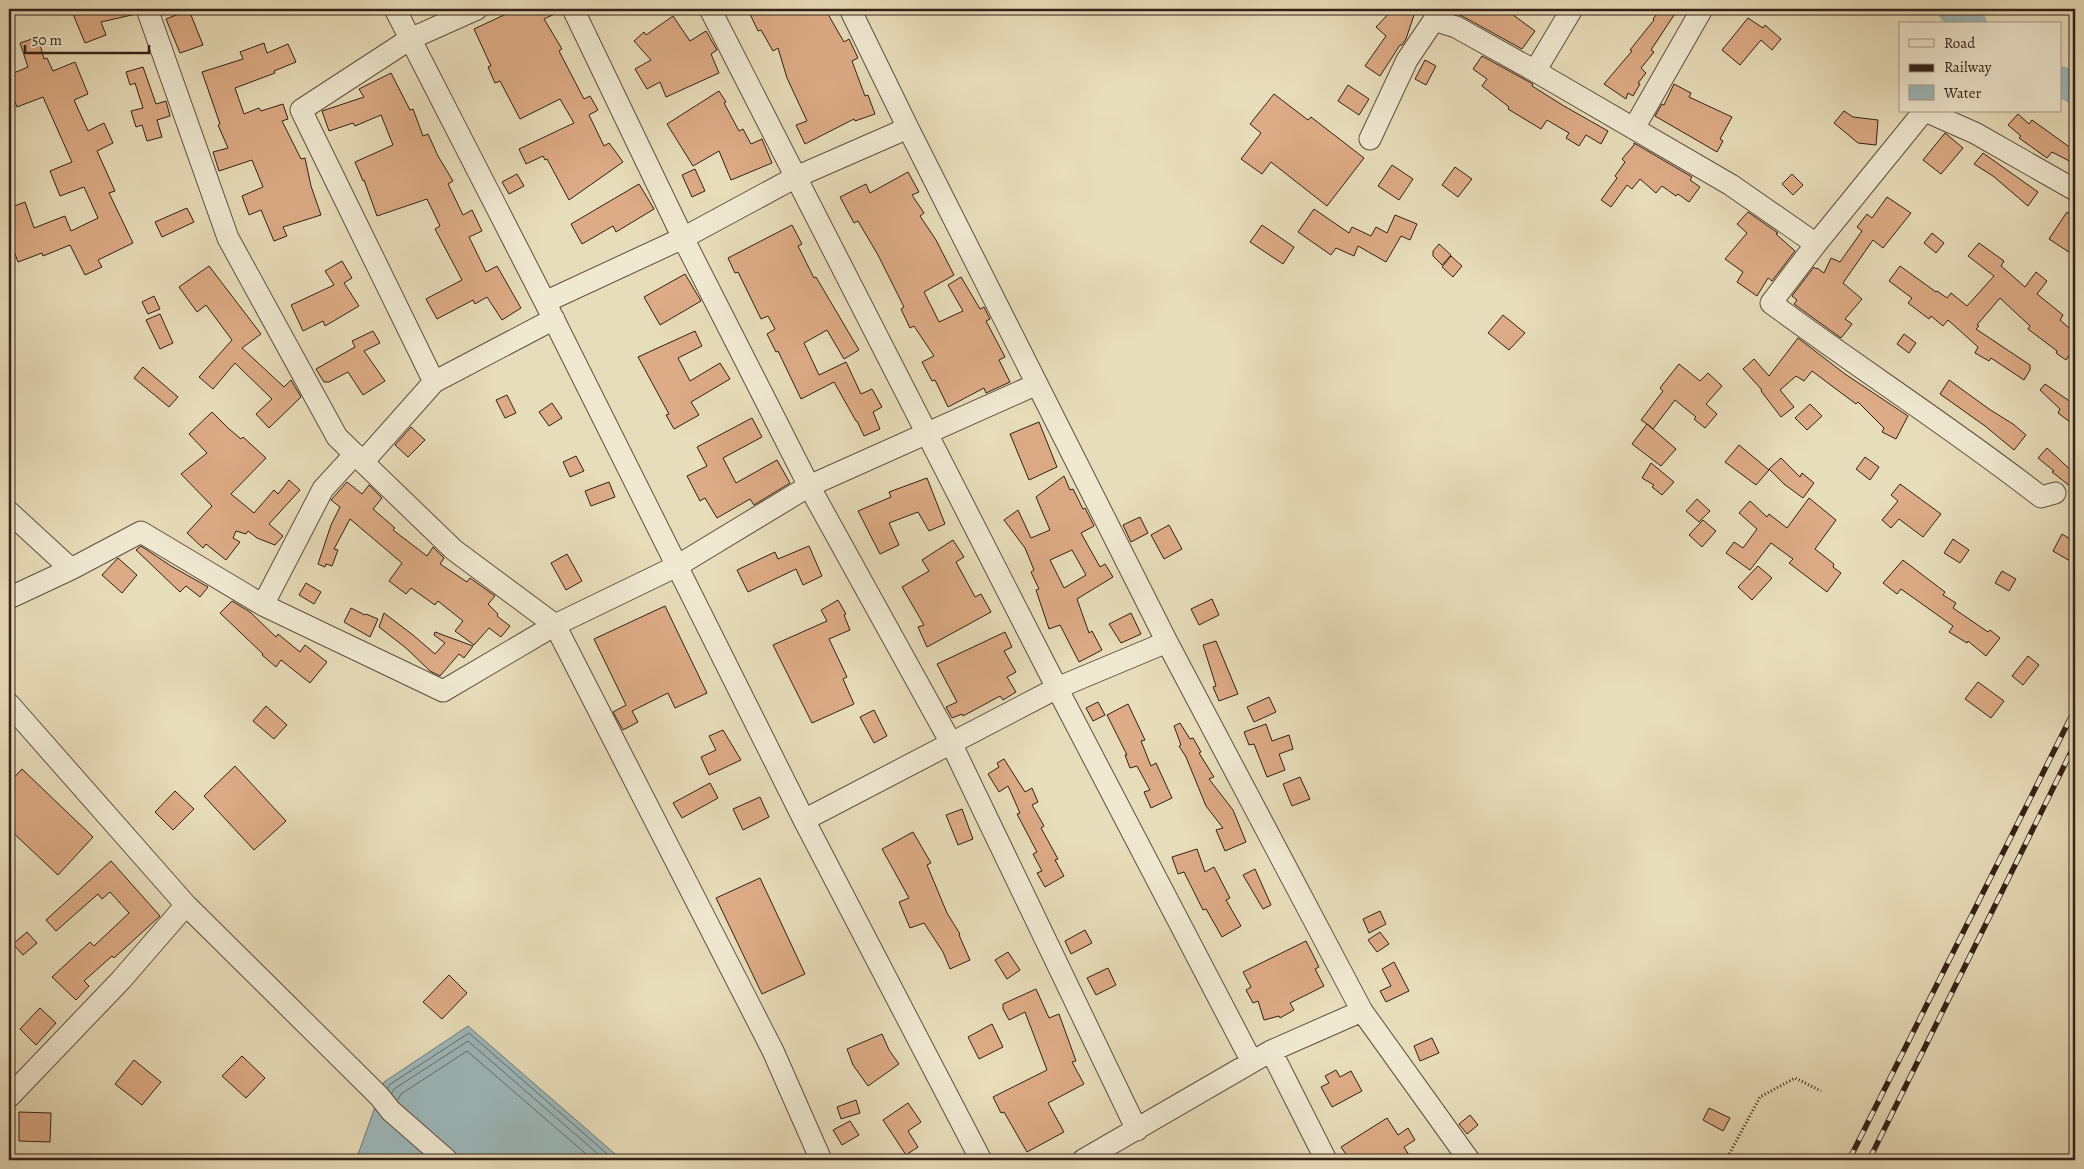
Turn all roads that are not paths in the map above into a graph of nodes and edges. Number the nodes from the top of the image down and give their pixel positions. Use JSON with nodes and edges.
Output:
{"nodes":[{"id":1,"x":147,"y":9,"type":"edge"},
{"id":2,"x":395,"y":9,"type":"edge"},
{"id":3,"x":477,"y":9,"type":"edge"},
{"id":4,"x":573,"y":9,"type":"edge"},
{"id":5,"x":710,"y":9,"type":"edge"},
{"id":6,"x":850,"y":9,"type":"edge"},
{"id":7,"x":1572,"y":9,"type":"edge"},
{"id":8,"x":1702,"y":9,"type":"edge"},
{"id":9,"x":1435,"y":14,"type":"edge"},
{"id":10,"x":410,"y":39,"type":"junction"},
{"id":11,"x":1535,"y":71,"type":"junction"},
{"id":12,"x":1923,"y":112,"type":"edge"},
{"id":13,"x":1926,"y":112,"type":"edge"},
{"id":14,"x":908,"y":128,"type":"junction"},
{"id":15,"x":1634,"y":128,"type":"junction"},
{"id":16,"x":1370,"y":139,"type":"dead end"},
{"id":17,"x":796,"y":177,"type":"junction"},
{"id":18,"x":2075,"y":190,"type":"edge"},
{"id":19,"x":683,"y":238,"type":"junction"},
{"id":20,"x":1816,"y":244,"type":"junction"},
{"id":21,"x":550,"y":311,"type":"junction"},
{"id":22,"x":434,"y":382,"type":"junction"},
{"id":23,"x":1037,"y":384,"type":"junction"},
{"id":24,"x":927,"y":432,"type":"junction"},
{"id":25,"x":359,"y":458,"type":"junction"},
{"id":26,"x":809,"y":486,"type":"junction"},
{"id":27,"x":2055,"y":494,"type":"dead end"},
{"id":28,"x":9,"y":512,"type":"edge"},
{"id":29,"x":677,"y":566,"type":"junction"},
{"id":30,"x":71,"y":569,"type":"junction"},
{"id":31,"x":9,"y":598,"type":"edge"},
{"id":32,"x":263,"y":605,"type":"junction"},
{"id":33,"x":555,"y":625,"type":"junction"},
{"id":34,"x":1166,"y":642,"type":"junction"},
{"id":35,"x":1057,"y":688,"type":"junction"},
{"id":36,"x":9,"y":704,"type":"edge"},
{"id":37,"x":951,"y":743,"type":"junction"},
{"id":38,"x":804,"y":820,"type":"junction"},
{"id":39,"x":186,"y":905,"type":"junction"},
{"id":40,"x":1362,"y":1011,"type":"junction"},
{"id":41,"x":1271,"y":1050,"type":"junction"},
{"id":42,"x":1252,"y":1062,"type":"junction"},
{"id":43,"x":9,"y":1097,"type":"edge"},
{"id":44,"x":1137,"y":1130,"type":"junction"},
{"id":45,"x":447,"y":1160,"type":"edge"},
{"id":46,"x":821,"y":1160,"type":"edge"},
{"id":47,"x":981,"y":1160,"type":"edge"},
{"id":48,"x":1083,"y":1160,"type":"edge"},
{"id":49,"x":1326,"y":1160,"type":"edge"},
{"id":50,"x":1469,"y":1160,"type":"edge"}],
"edges":[{"from":1,"to":25,"type":"street"},
{"from":2,"to":10,"type":"street"},
{"from":3,"to":10,"type":"street"},
{"from":4,"to":19,"type":"street"},
{"from":5,"to":17,"type":"street"},
{"from":6,"to":14,"type":"street"},
{"from":7,"to":11,"type":"street"},
{"from":8,"to":15,"type":"street"},
{"from":9,"to":11,"type":"street"},
{"from":9,"to":16,"type":"street"},
{"from":10,"to":21,"type":"street"},
{"from":10,"to":22,"type":"street"},
{"from":11,"to":15,"type":"street"},
{"from":12,"to":20,"type":"street"},
{"from":13,"to":18,"type":"street"},
{"from":14,"to":17,"type":"street"},
{"from":14,"to":23,"type":"street"},
{"from":15,"to":20,"type":"street"},
{"from":17,"to":19,"type":"street"},
{"from":17,"to":24,"type":"street"},
{"from":19,"to":21,"type":"street"},
{"from":19,"to":26,"type":"street"},
{"from":20,"to":27,"type":"street"},
{"from":21,"to":22,"type":"street"},
{"from":21,"to":29,"type":"street"},
{"from":22,"to":25,"type":"street"},
{"from":23,"to":24,"type":"street"},
{"from":23,"to":34,"type":"street"},
{"from":24,"to":26,"type":"street"},
{"from":24,"to":35,"type":"street"},
{"from":25,"to":32,"type":"street"},
{"from":25,"to":33,"type":"street"},
{"from":26,"to":29,"type":"street"},
{"from":26,"to":37,"type":"street"},
{"from":28,"to":30,"type":"street"},
{"from":29,"to":33,"type":"street"},
{"from":29,"to":38,"type":"street"},
{"from":30,"to":31,"type":"street"},
{"from":30,"to":32,"type":"street"},
{"from":32,"to":33,"type":"street"},
{"from":33,"to":46,"type":"street"},
{"from":34,"to":35,"type":"street"},
{"from":34,"to":40,"type":"street"},
{"from":35,"to":37,"type":"street"},
{"from":35,"to":42,"type":"street"},
{"from":36,"to":39,"type":"street"},
{"from":37,"to":38,"type":"street"},
{"from":37,"to":44,"type":"street"},
{"from":38,"to":47,"type":"street"},
{"from":39,"to":43,"type":"street"},
{"from":39,"to":45,"type":"street"},
{"from":40,"to":41,"type":"street"},
{"from":40,"to":50,"type":"street"},
{"from":41,"to":42,"type":"street"},
{"from":41,"to":49,"type":"street"},
{"from":42,"to":44,"type":"street"},
{"from":44,"to":48,"type":"street"}]}
